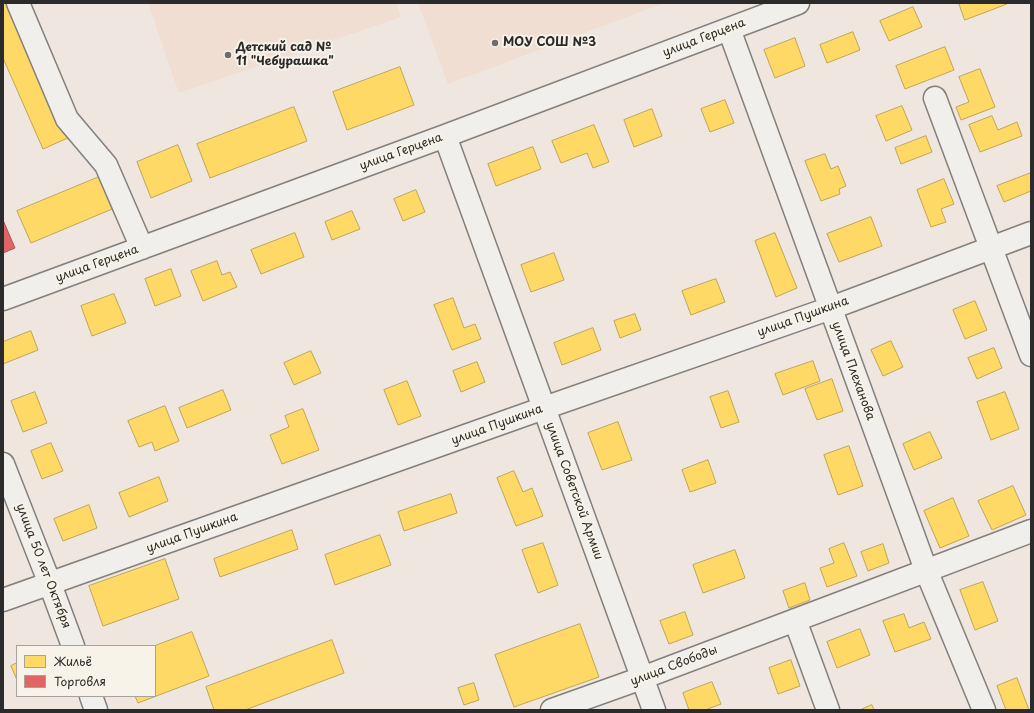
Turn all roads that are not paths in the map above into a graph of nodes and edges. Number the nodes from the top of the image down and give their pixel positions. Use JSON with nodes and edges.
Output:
{"nodes":[{"id":1,"x":18,"y":3,"type":"edge"},
{"id":2,"x":798,"y":3,"type":"edge"},
{"id":3,"x":776,"y":7,"type":"edge"},
{"id":4,"x":729,"y":29,"type":"junction"},
{"id":5,"x":935,"y":98,"type":"dead end"},
{"id":6,"x":445,"y":136,"type":"junction"},
{"id":7,"x":1031,"y":233,"type":"edge"},
{"id":8,"x":142,"y":248,"type":"junction"},
{"id":9,"x":991,"y":248,"type":"junction"},
{"id":10,"x":3,"y":299,"type":"edge"},
{"id":11,"x":830,"y":308,"type":"junction"},
{"id":12,"x":1031,"y":355,"type":"edge"},
{"id":13,"x":544,"y":408,"type":"junction"},
{"id":14,"x":3,"y":464,"type":"edge"},
{"id":15,"x":1031,"y":531,"type":"edge"},
{"id":16,"x":926,"y":570,"type":"junction"},
{"id":17,"x":50,"y":584,"type":"junction"},
{"id":18,"x":3,"y":600,"type":"edge"},
{"id":19,"x":795,"y":620,"type":"junction"},
{"id":20,"x":73,"y":645,"type":"edge"},
{"id":21,"x":642,"y":678,"type":"junction"},
{"id":22,"x":91,"y":697,"type":"edge"},
{"id":23,"x":96,"y":710,"type":"edge"},
{"id":24,"x":552,"y":710,"type":"edge"},
{"id":25,"x":654,"y":710,"type":"edge"},
{"id":26,"x":828,"y":710,"type":"edge"},
{"id":27,"x":984,"y":710,"type":"edge"}],
"edges":[{"from":1,"to":8,"type":"street"},
{"from":2,"to":3,"type":"street","name":"улица Герцена"},
{"from":3,"to":4,"type":"street","name":"улица Герцена"},
{"from":4,"to":6,"type":"street","name":"улица Герцена"},
{"from":4,"to":11,"type":"street","name":"улица Плеханова"},
{"from":5,"to":9,"type":"street"},
{"from":6,"to":8,"type":"street","name":"улица Герцена"},
{"from":6,"to":13,"type":"street","name":"улица Советской Армии"},
{"from":7,"to":9,"type":"street","name":"улица Пушкина"},
{"from":8,"to":10,"type":"street","name":"улица Герцена"},
{"from":9,"to":11,"type":"street","name":"улица Пушкина"},
{"from":9,"to":12,"type":"street"},
{"from":11,"to":13,"type":"street","name":"улица Пушкина"},
{"from":11,"to":16,"type":"street","name":"улица Плеханова"},
{"from":13,"to":17,"type":"street","name":"улица Пушкина"},
{"from":13,"to":21,"type":"street","name":"улица Советской Армии"},
{"from":14,"to":17,"type":"street","name":"улица 50 лет Октября"},
{"from":15,"to":16,"type":"street","name":"улица Свободы"},
{"from":16,"to":19,"type":"street","name":"улица Свободы"},
{"from":16,"to":27,"type":"street","name":"улица Плеханова"},
{"from":17,"to":18,"type":"street","name":"улица Пушкина"},
{"from":17,"to":20,"type":"street","name":"улица 50 лет Октября"},
{"from":19,"to":21,"type":"street","name":"улица Свободы"},
{"from":19,"to":26,"type":"street"},
{"from":21,"to":24,"type":"street","name":"улица Свободы"},
{"from":21,"to":25,"type":"street","name":"улица Советской Армии"},
{"from":22,"to":23,"type":"street"}]}
